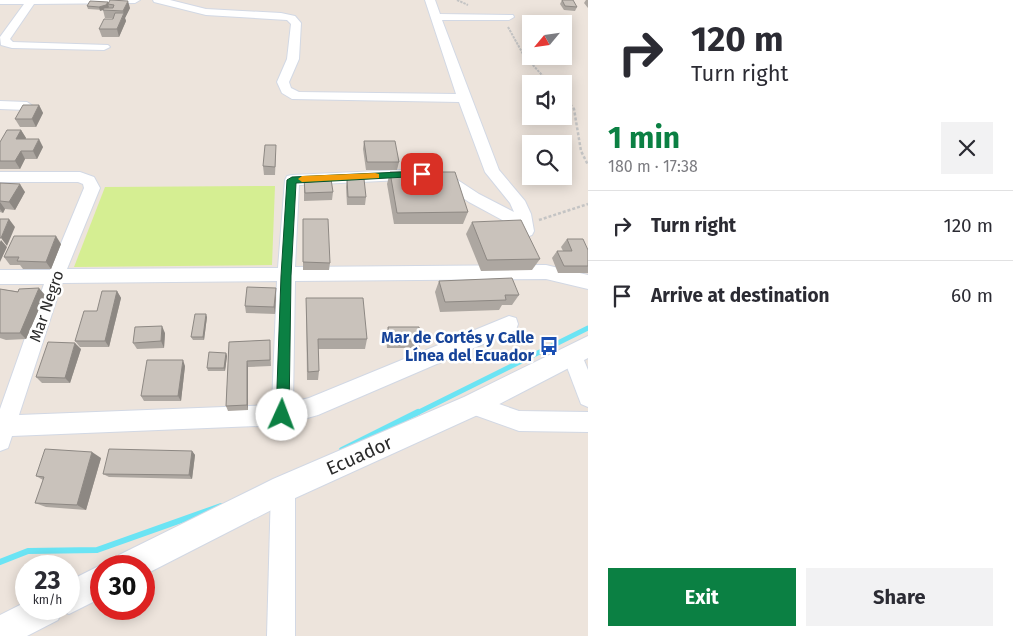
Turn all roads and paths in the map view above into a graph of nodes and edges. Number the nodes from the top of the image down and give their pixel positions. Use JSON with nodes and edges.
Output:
{"nodes":[{"id":1,"x":136,"y":0,"type":"edge"},
{"id":2,"x":158,"y":0,"type":"edge"},
{"id":3,"x":430,"y":0,"type":"edge"},
{"id":4,"x":457,"y":0,"type":"edge"},
{"id":5,"x":0,"y":1,"type":"edge"},
{"id":6,"x":31,"y":1,"type":"edge"},
{"id":7,"x":435,"y":17,"type":"junction"},
{"id":8,"x":493,"y":17,"type":"junction"},
{"id":9,"x":509,"y":17,"type":"dead end"},
{"id":10,"x":104,"y":47,"type":"dead end"},
{"id":11,"x":542,"y":75,"type":"edge"},
{"id":12,"x":464,"y":98,"type":"junction"},
{"id":13,"x":0,"y":105,"type":"edge"},
{"id":14,"x":27,"y":106,"type":"edge"},
{"id":15,"x":572,"y":106,"type":"edge"},
{"id":16,"x":588,"y":164,"type":"edge"},
{"id":17,"x":0,"y":176,"type":"edge"},
{"id":18,"x":588,"y":204,"type":"edge"},
{"id":19,"x":525,"y":225,"type":"junction"},
{"id":20,"x":546,"y":272,"type":"junction"},
{"id":21,"x":286,"y":276,"type":"junction"},
{"id":22,"x":0,"y":277,"type":"edge"},
{"id":23,"x":55,"y":277,"type":"junction"},
{"id":24,"x":588,"y":282,"type":"edge"},
{"id":25,"x":509,"y":324,"type":"dead end"},
{"id":26,"x":580,"y":350,"type":"edge"},
{"id":27,"x":588,"y":397,"type":"edge"},
{"id":28,"x":473,"y":405,"type":"junction"},
{"id":29,"x":282,"y":415,"type":"junction"},
{"id":30,"x":588,"y":422,"type":"edge"},
{"id":31,"x":2,"y":431,"type":"edge"},
{"id":32,"x":283,"y":489,"type":"junction"},
{"id":33,"x":152,"y":555,"type":"edge"},
{"id":34,"x":25,"y":620,"type":"edge"},
{"id":35,"x":0,"y":632,"type":"edge"},
{"id":36,"x":281,"y":636,"type":"edge"}],
"edges":[{"from":1,"to":6,"type":"street"},
{"from":2,"to":12,"type":"street"},
{"from":3,"to":7,"type":"street"},
{"from":4,"to":8,"type":"path"},
{"from":5,"to":6,"type":"street"},
{"from":6,"to":10,"type":"street"},
{"from":7,"to":8,"type":"street"},
{"from":7,"to":12,"type":"street"},
{"from":8,"to":9,"type":"street"},
{"from":8,"to":11,"type":"path"},
{"from":12,"to":19,"type":"street"},
{"from":13,"to":14,"type":"street"},
{"from":15,"to":16,"type":"path"},
{"from":17,"to":23,"type":"street","name":"Mar Negro"},
{"from":18,"to":19,"type":"path"},
{"from":19,"to":20,"type":"street"},
{"from":19,"to":21,"type":"street"},
{"from":20,"to":21,"type":"street"},
{"from":20,"to":24,"type":"street"},
{"from":21,"to":23,"type":"street"},
{"from":21,"to":29,"type":"street"},
{"from":22,"to":23,"type":"street"},
{"from":23,"to":31,"type":"street","name":"Mar Negro"},
{"from":25,"to":29,"type":"street"},
{"from":26,"to":27,"type":"street"},
{"from":26,"to":28,"type":"street","name":"Ecuador"},
{"from":28,"to":30,"type":"street"},
{"from":28,"to":32,"type":"street","name":"Ecuador"},
{"from":29,"to":31,"type":"street"},
{"from":32,"to":33,"type":"street","name":"Ecuador"},
{"from":32,"to":36,"type":"street"},
{"from":34,"to":35,"type":"street"}]}
